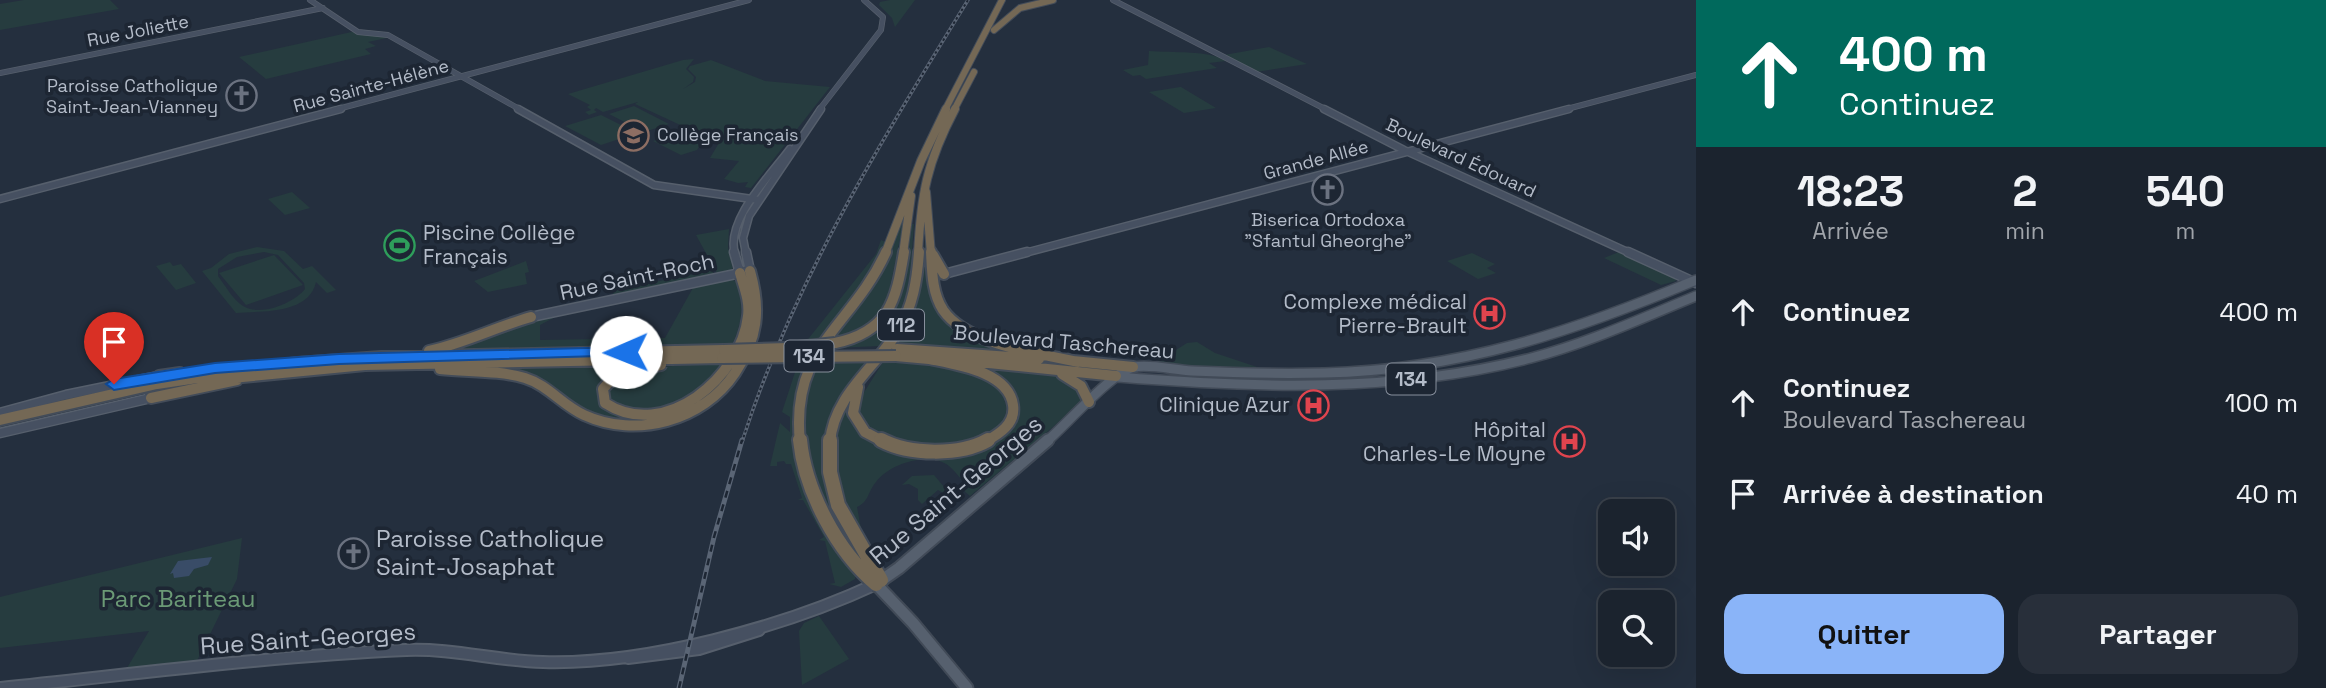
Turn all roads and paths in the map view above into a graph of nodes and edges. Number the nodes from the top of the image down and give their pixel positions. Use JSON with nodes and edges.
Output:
{"nodes":[{"id":1,"x":310,"y":0,"type":"edge"},
{"id":2,"x":749,"y":0,"type":"edge"},
{"id":3,"x":1002,"y":0,"type":"edge"},
{"id":4,"x":1008,"y":0,"type":"edge"},
{"id":5,"x":1053,"y":0,"type":"edge"},
{"id":6,"x":1111,"y":0,"type":"edge"},
{"id":7,"x":867,"y":1,"type":"edge"},
{"id":8,"x":323,"y":8,"type":"junction"},
{"id":9,"x":994,"y":30,"type":"junction"},
{"id":10,"x":0,"y":72,"type":"edge"},
{"id":11,"x":1696,"y":75,"type":"edge"},
{"id":12,"x":461,"y":76,"type":"junction"},
{"id":13,"x":796,"y":143,"type":"junction"},
{"id":14,"x":1407,"y":152,"type":"junction"},
{"id":15,"x":925,"y":182,"type":"junction"},
{"id":16,"x":912,"y":187,"type":"junction"},
{"id":17,"x":0,"y":199,"type":"edge"},
{"id":18,"x":750,"y":199,"type":"junction"},
{"id":19,"x":759,"y":200,"type":"junction"},
{"id":20,"x":933,"y":255,"type":"junction"},
{"id":21,"x":745,"y":272,"type":"junction"},
{"id":22,"x":944,"y":274,"type":"joint"},
{"id":23,"x":1695,"y":282,"type":"edge"},
{"id":24,"x":1696,"y":296,"type":"edge"},
{"id":25,"x":531,"y":317,"type":"joint"},
{"id":26,"x":788,"y":348,"type":"junction"},
{"id":27,"x":723,"y":354,"type":"junction"},
{"id":28,"x":704,"y":358,"type":"junction"},
{"id":29,"x":925,"y":358,"type":"junction"},
{"id":30,"x":413,"y":360,"type":"junction"},
{"id":31,"x":1078,"y":362,"type":"junction"},
{"id":32,"x":1133,"y":367,"type":"junction"},
{"id":33,"x":869,"y":368,"type":"junction"},
{"id":34,"x":262,"y":370,"type":"junction"},
{"id":35,"x":1053,"y":370,"type":"junction"},
{"id":36,"x":159,"y":376,"type":"joint"},
{"id":37,"x":1116,"y":376,"type":"junction"},
{"id":38,"x":150,"y":398,"type":"joint"},
{"id":39,"x":1089,"y":402,"type":"junction"},
{"id":40,"x":0,"y":406,"type":"edge"},
{"id":41,"x":5,"y":421,"type":"edge"},
{"id":42,"x":880,"y":585,"type":"junction"},
{"id":43,"x":1,"y":688,"type":"edge"},
{"id":44,"x":967,"y":688,"type":"edge"}],
"edges":[{"from":1,"to":8,"type":"street"},
{"from":2,"to":12,"type":"street","name":"Rue Sainte-Hélène"},
{"from":3,"to":16,"type":"highway"},
{"from":4,"to":9,"type":"highway","number":"112"},
{"from":5,"to":9,"type":"highway"},
{"from":6,"to":14,"type":"street","name":"Boulevard Édouard"},
{"from":7,"to":13,"type":"street"},
{"from":8,"to":10,"type":"street","name":"Rue Joliette"},
{"from":8,"to":12,"type":"street"},
{"from":9,"to":15,"type":"highway","number":"112"},
{"from":11,"to":14,"type":"street","name":"Grande Allée"},
{"from":12,"to":17,"type":"street","name":"Rue Sainte-Hélène"},
{"from":12,"to":18,"type":"street"},
{"from":13,"to":18,"type":"street"},
{"from":13,"to":19,"type":"street"},
{"from":14,"to":22,"type":"street","name":"Grande Allée"},
{"from":14,"to":23,"type":"street","name":"Boulevard Édouard"},
{"from":15,"to":20,"type":"highway"},
{"from":15,"to":33,"type":"highway","number":"112"},
{"from":16,"to":26,"type":"highway","bridge":true},
{"from":16,"to":42,"type":"highway"},
{"from":18,"to":19,"type":"street"},
{"from":18,"to":21,"type":"street"},
{"from":19,"to":21,"type":"street"},
{"from":20,"to":22,"type":"highway"},
{"from":20,"to":31,"type":"highway"},
{"from":21,"to":25,"type":"street","name":"Rue Saint-Roch"},
{"from":21,"to":28,"type":"highway"},
{"from":21,"to":30,"type":"highway"},
{"from":23,"to":32,"type":"main road","name":"Boulevard Taschereau","number":"134"},
{"from":24,"to":37,"type":"main road","name":"Boulevard Taschereau","number":"134"},
{"from":25,"to":30,"type":"highway"},
{"from":26,"to":27,"type":"highway","name":"Boulevard Taschereau","number":"134","bridge":true},
{"from":26,"to":31,"type":"highway","name":"Boulevard Taschereau","number":"134","bridge":true},
{"from":27,"to":28,"type":"highway","name":"Boulevard Taschereau","number":"134"},
{"from":27,"to":29,"type":"highway","name":"Boulevard Taschereau","number":"134","bridge":true},
{"from":27,"to":30,"type":"highway","name":"Boulevard Taschereau","number":"134"},
{"from":28,"to":30,"type":"highway","name":"Boulevard Taschereau","number":"134"},
{"from":29,"to":33,"type":"highway"},
{"from":29,"to":35,"type":"highway","name":"Boulevard Taschereau","number":"134"},
{"from":30,"to":34,"type":"highway","name":"Boulevard Taschereau","number":"134"},
{"from":31,"to":32,"type":"highway","name":"Boulevard Taschereau","number":"134"},
{"from":32,"to":37,"type":"main road","name":"Rue Saint-Georges"},
{"from":33,"to":42,"type":"highway"},
{"from":34,"to":36,"type":"highway"},
{"from":34,"to":38,"type":"highway"},
{"from":34,"to":41,"type":"highway","name":"Boulevard Taschereau","number":"134"},
{"from":35,"to":37,"type":"highway","name":"Boulevard Taschereau","number":"134"},
{"from":35,"to":39,"type":"highway"},
{"from":36,"to":41,"type":"street"},
{"from":37,"to":39,"type":"main road","name":"Rue Saint-Georges"},
{"from":38,"to":41,"type":"street"},
{"from":39,"to":42,"type":"main road","name":"Rue Saint-Georges"},
{"from":40,"to":41,"type":"street"},
{"from":42,"to":43,"type":"street","name":"Rue Saint-Georges"},
{"from":42,"to":44,"type":"main road"}]}
